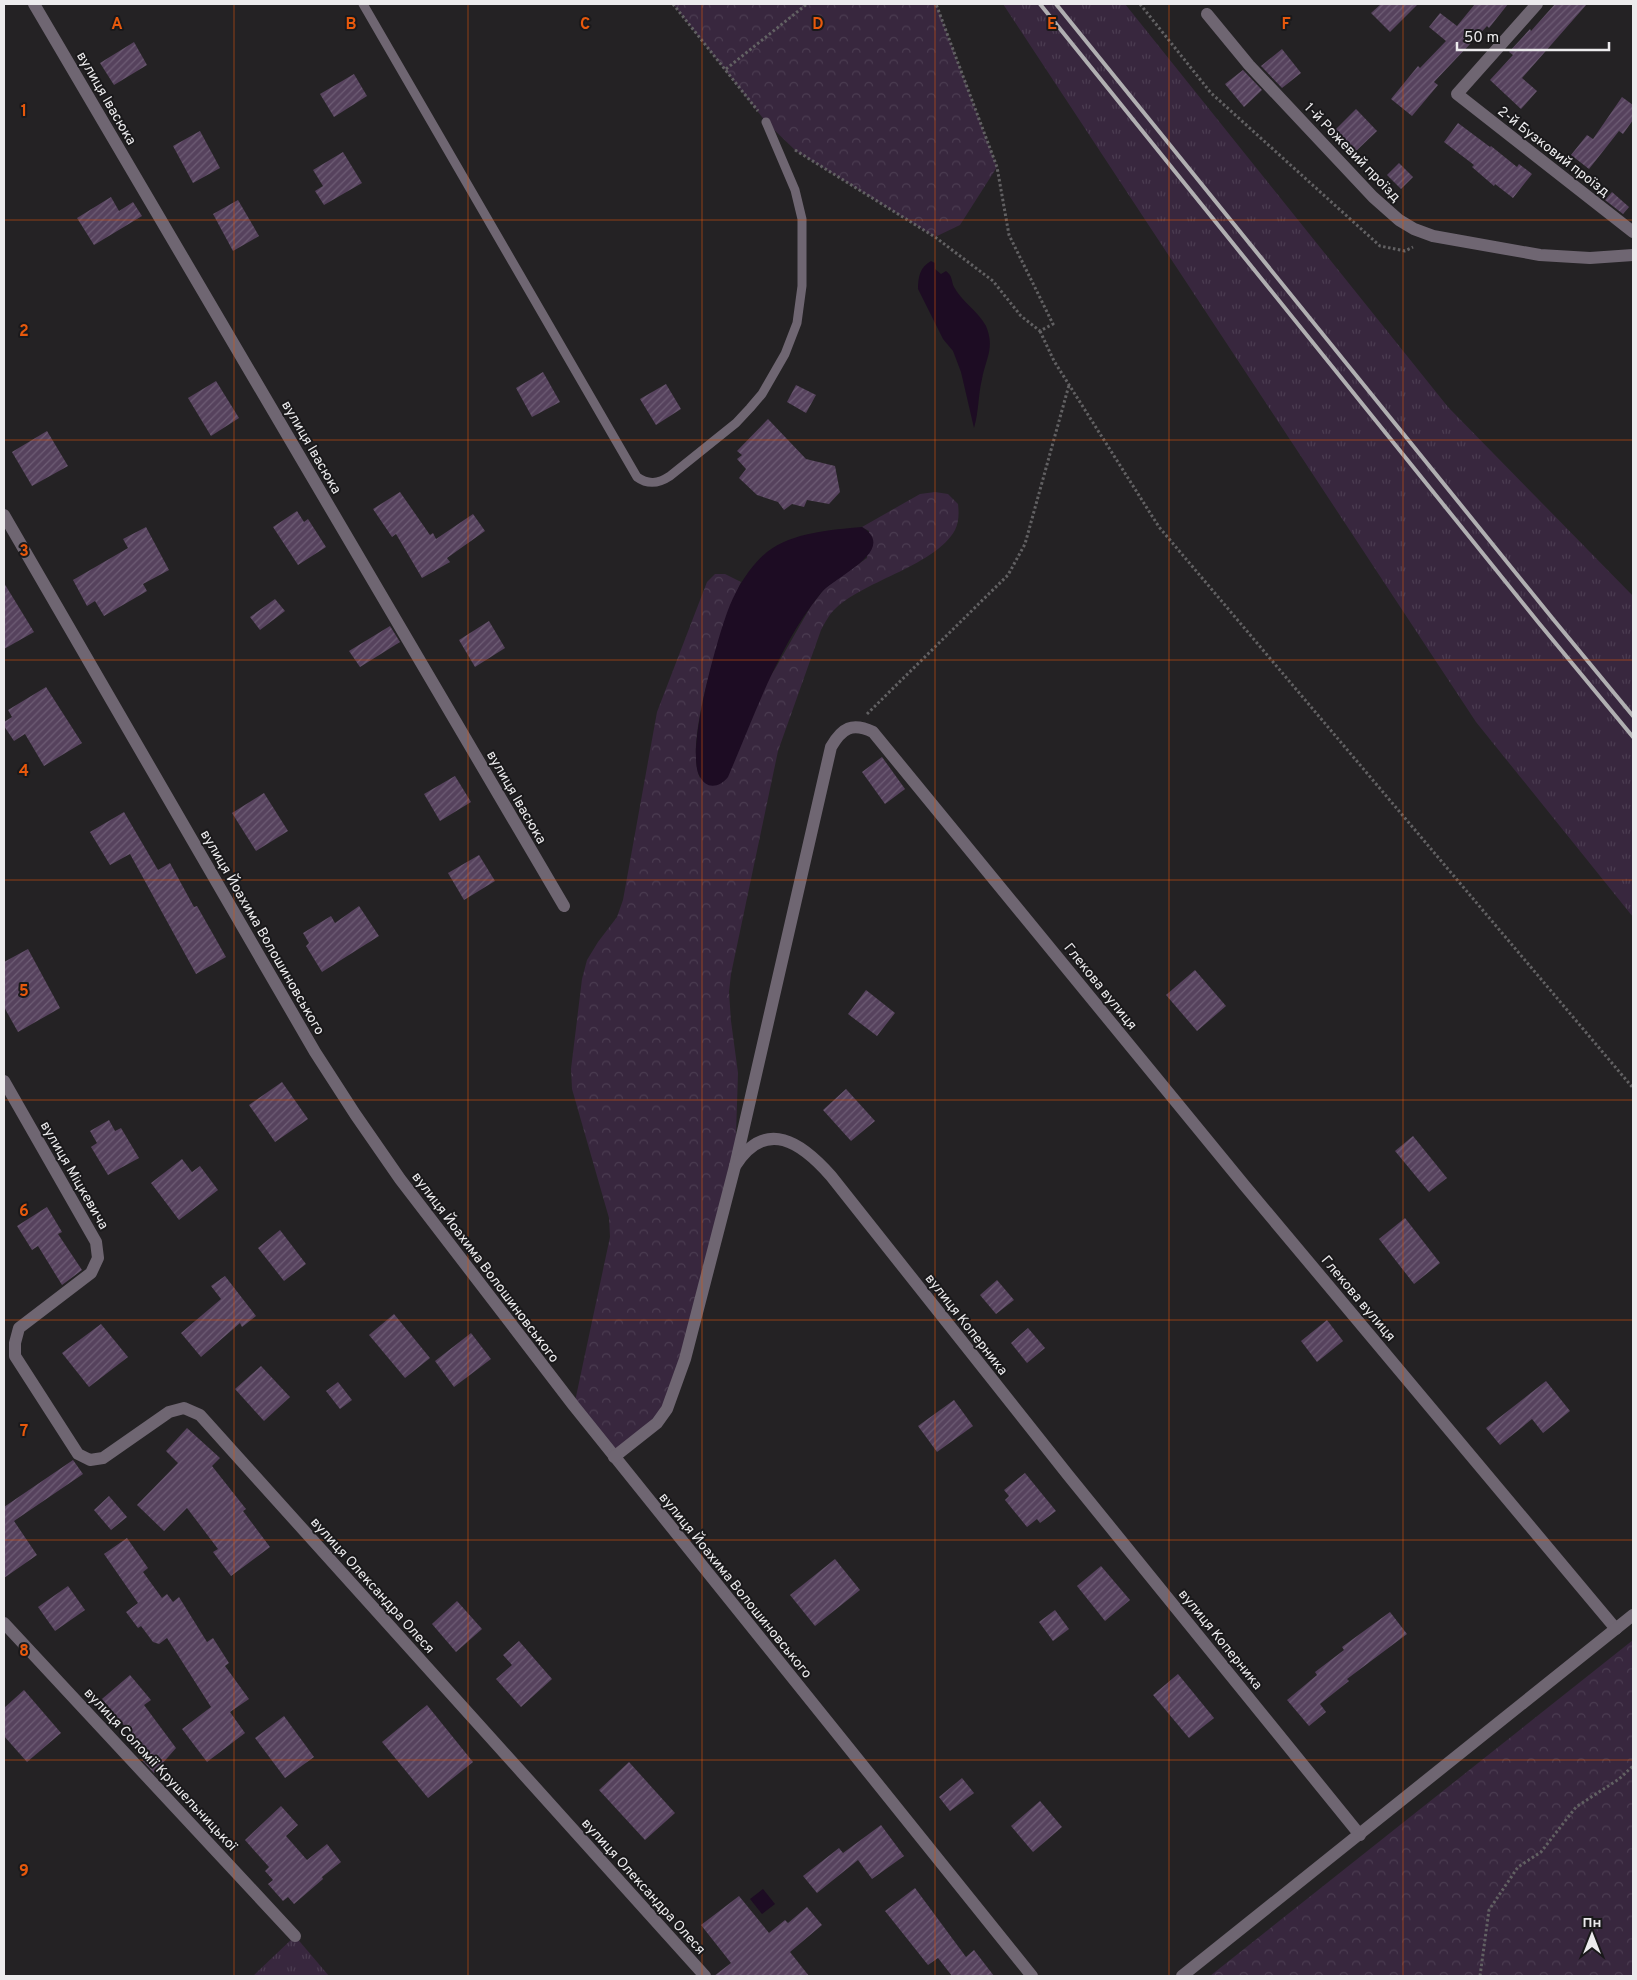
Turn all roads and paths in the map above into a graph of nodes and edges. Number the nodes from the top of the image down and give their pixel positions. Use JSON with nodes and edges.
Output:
{"nodes":[{"id":1,"x":34,"y":4,"type":"edge"},
{"id":2,"x":363,"y":4,"type":"edge"},
{"id":3,"x":673,"y":4,"type":"edge"},
{"id":4,"x":807,"y":4,"type":"edge"},
{"id":5,"x":936,"y":4,"type":"edge"},
{"id":6,"x":1140,"y":4,"type":"edge"},
{"id":7,"x":1537,"y":4,"type":"edge"},
{"id":8,"x":1207,"y":14,"type":"dead end"},
{"id":9,"x":726,"y":69,"type":"junction"},
{"id":10,"x":766,"y":122,"type":"joint"},
{"id":11,"x":790,"y":145,"type":"dead end"},
{"id":12,"x":1633,"y":232,"type":"edge"},
{"id":13,"x":1433,"y":236,"type":"junction"},
{"id":14,"x":1633,"y":254,"type":"edge"},
{"id":15,"x":1040,"y":331,"type":"junction"},
{"id":16,"x":1069,"y":384,"type":"junction"},
{"id":17,"x":4,"y":515,"type":"edge"},
{"id":18,"x":854,"y":727,"type":"junction"},
{"id":19,"x":564,"y":906,"type":"dead end"},
{"id":20,"x":4,"y":1081,"type":"edge"},
{"id":21,"x":1633,"y":1088,"type":"edge"},
{"id":22,"x":735,"y":1166,"type":"junction"},
{"id":23,"x":15,"y":1343,"type":"joint"},
{"id":24,"x":614,"y":1457,"type":"junction"},
{"id":25,"x":1633,"y":1615,"type":"edge"},
{"id":26,"x":4,"y":1623,"type":"edge"},
{"id":27,"x":1616,"y":1629,"type":"junction"},
{"id":28,"x":1633,"y":1766,"type":"edge"},
{"id":29,"x":1360,"y":1835,"type":"junction"},
{"id":30,"x":295,"y":1936,"type":"dead end"},
{"id":31,"x":705,"y":1976,"type":"edge"},
{"id":32,"x":1032,"y":1976,"type":"edge"},
{"id":33,"x":1182,"y":1976,"type":"edge"},
{"id":34,"x":1480,"y":1976,"type":"edge"}],
"edges":[{"from":1,"to":19,"type":"street","name":"вулиця Івасюка"},
{"from":2,"to":10,"type":"lane"},
{"from":3,"to":9,"type":"path"},
{"from":4,"to":9,"type":"path"},
{"from":5,"to":15,"type":"path"},
{"from":6,"to":13,"type":"path"},
{"from":7,"to":12,"type":"street","name":"2-й Бузковий проїзд"},
{"from":8,"to":13,"type":"street","name":"1-й Рожевий проїзд"},
{"from":9,"to":10,"type":"path"},
{"from":11,"to":15,"type":"path"},
{"from":13,"to":14,"type":"street","name":"1-й Рожевий проїзд"},
{"from":15,"to":16,"type":"path"},
{"from":16,"to":18,"type":"path"},
{"from":16,"to":21,"type":"path"},
{"from":17,"to":24,"type":"street","name":"вулиця Йоахима Волошиновського"},
{"from":18,"to":22,"type":"street"},
{"from":18,"to":27,"type":"street","name":"Глекова вулиця"},
{"from":20,"to":23,"type":"street","name":"вулиця Міцкевича"},
{"from":22,"to":24,"type":"street","name":"вулиця Коперника"},
{"from":22,"to":29,"type":"street","name":"вулиця Коперника"},
{"from":23,"to":31,"type":"street","name":"вулиця Олександра Олеся"},
{"from":24,"to":32,"type":"street","name":"вулиця Йоахима Волошиновського"},
{"from":25,"to":27,"type":"street"},
{"from":26,"to":30,"type":"street","name":"вулиця Соломії Крушельницької"},
{"from":27,"to":29,"type":"street"},
{"from":28,"to":34,"type":"path"},
{"from":29,"to":33,"type":"street"}]}
